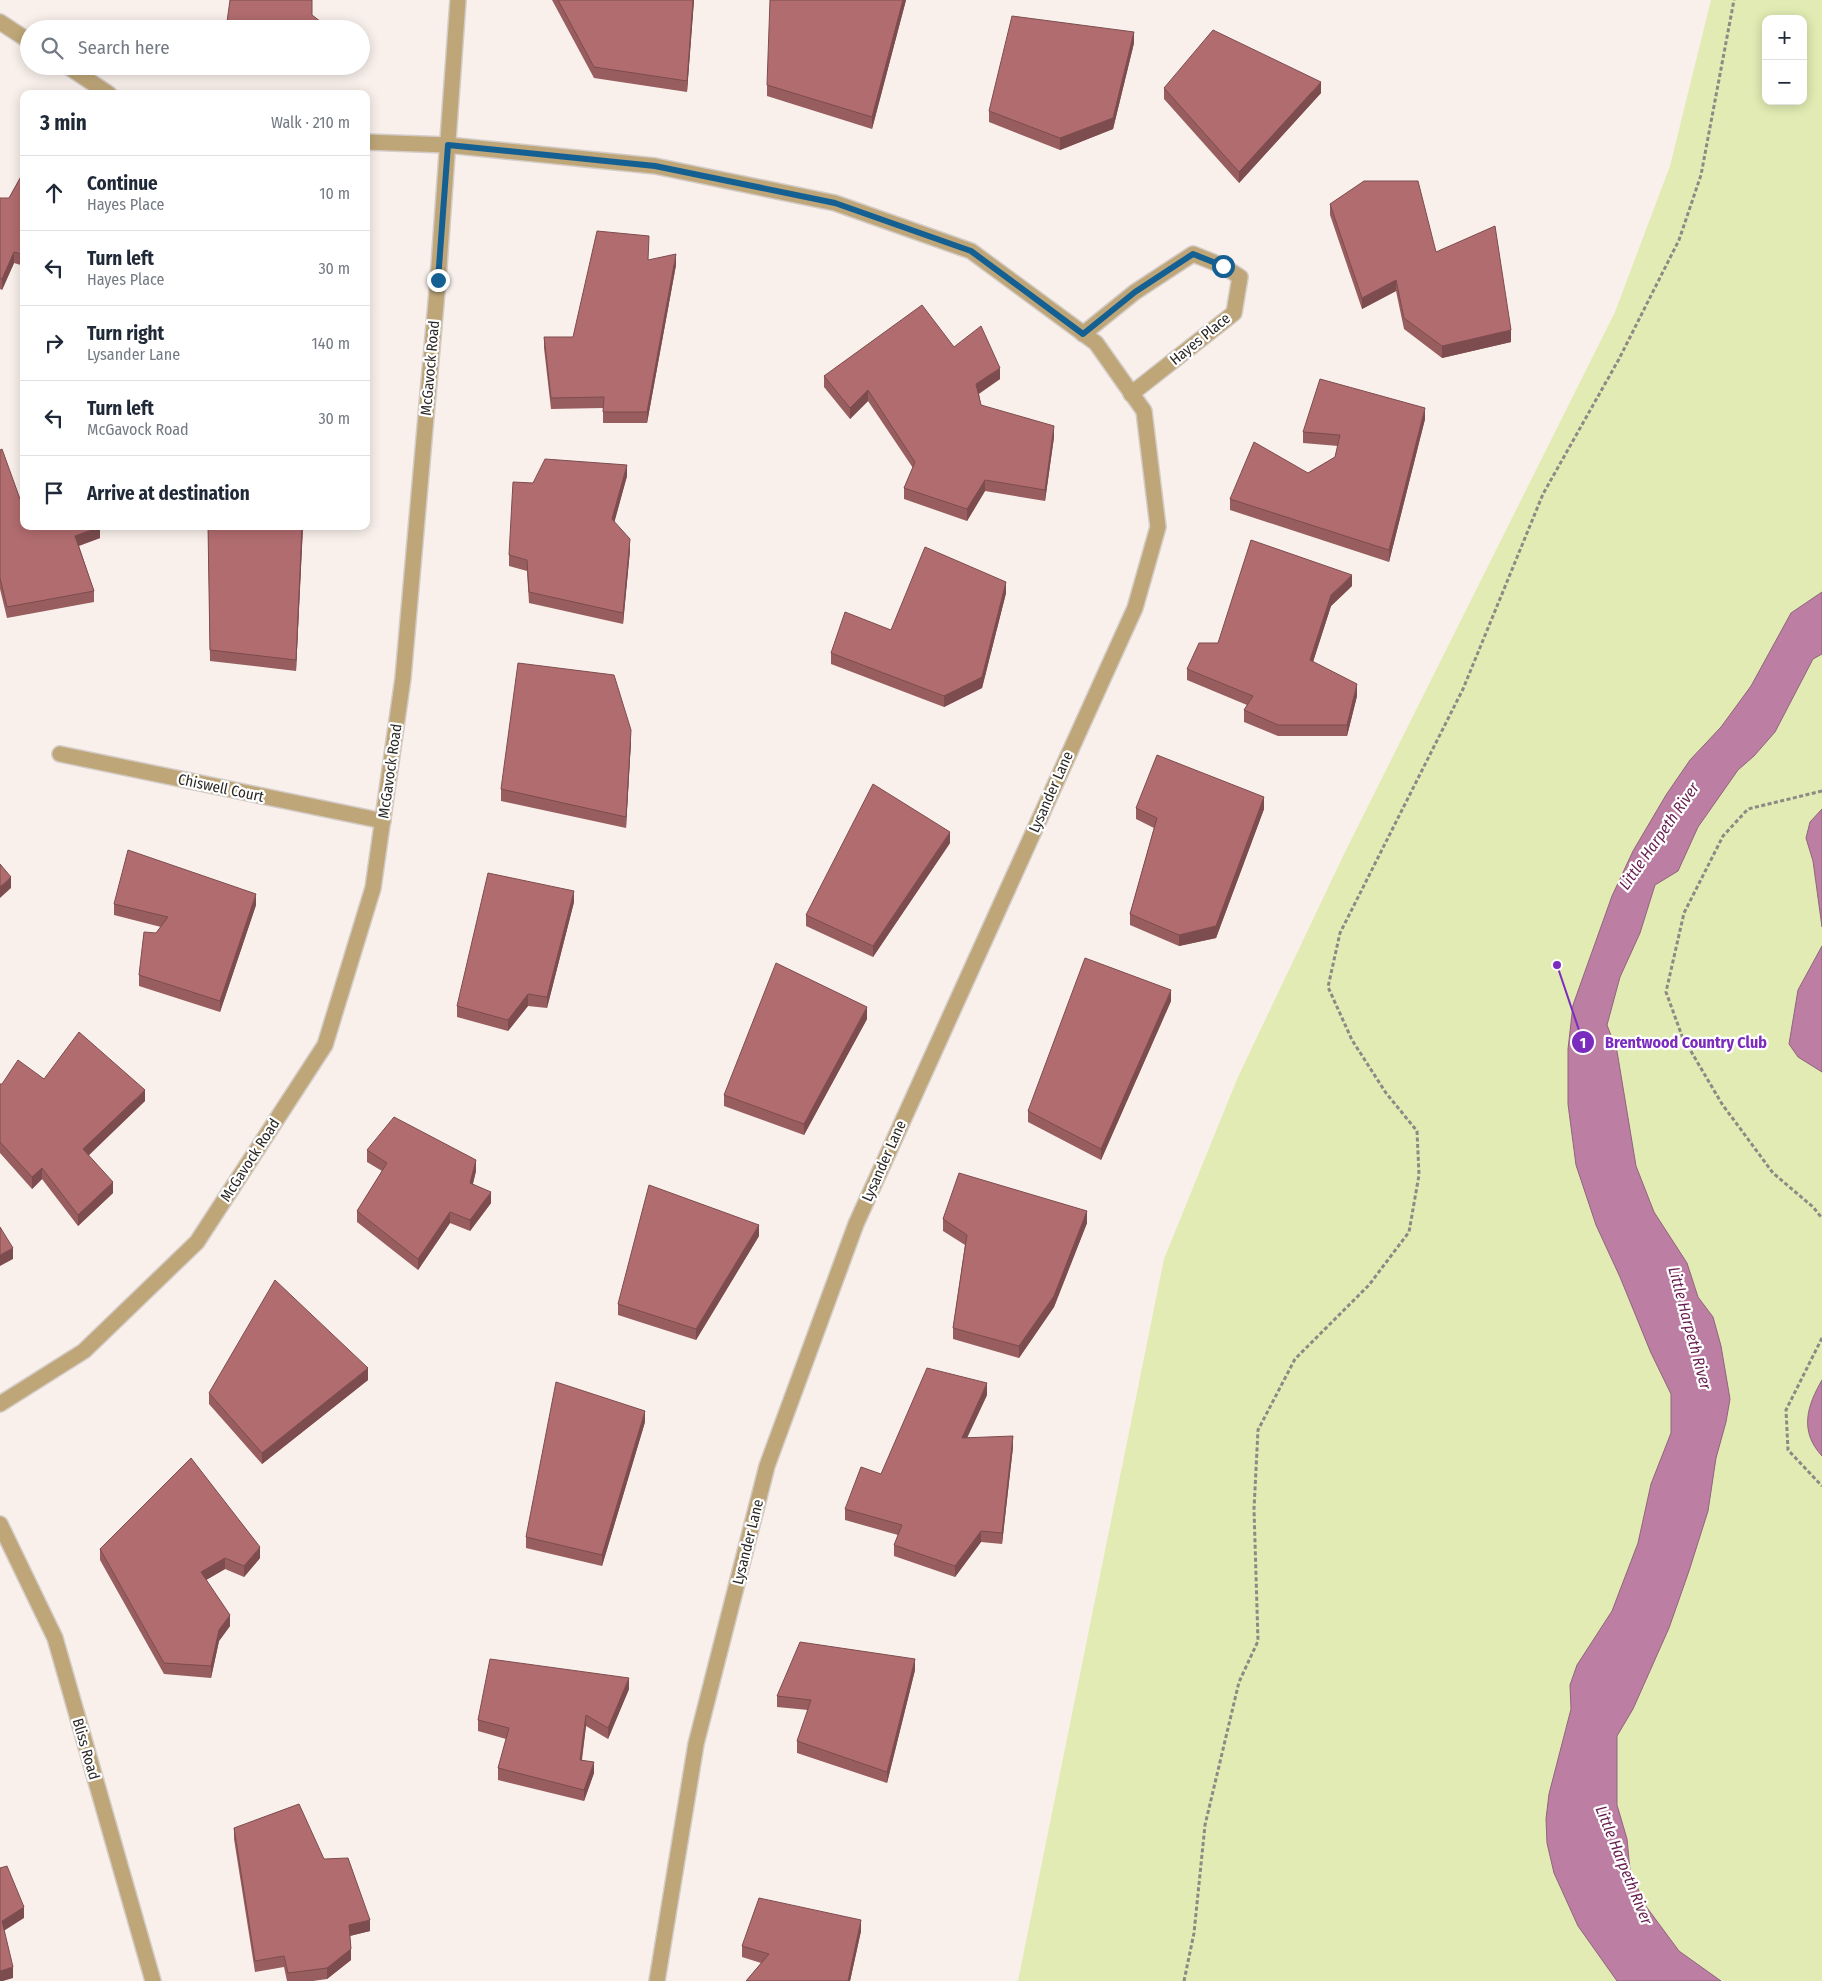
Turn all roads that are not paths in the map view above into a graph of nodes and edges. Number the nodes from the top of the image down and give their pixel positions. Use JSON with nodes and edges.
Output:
{"nodes":[{"id":1,"x":458,"y":0,"type":"edge"},
{"id":2,"x":0,"y":22,"type":"edge"},
{"id":3,"x":20,"y":35,"type":"edge"},
{"id":4,"x":80,"y":75,"type":"edge"},
{"id":5,"x":103,"y":90,"type":"edge"},
{"id":6,"x":370,"y":142,"type":"edge"},
{"id":7,"x":448,"y":145,"type":"junction"},
{"id":8,"x":1083,"y":334,"type":"junction"},
{"id":9,"x":1131,"y":394,"type":"junction"},
{"id":10,"x":60,"y":754,"type":"dead end"},
{"id":11,"x":383,"y":821,"type":"junction"},
{"id":12,"x":0,"y":1404,"type":"edge"},
{"id":13,"x":0,"y":1524,"type":"edge"},
{"id":14,"x":153,"y":1981,"type":"edge"},
{"id":15,"x":657,"y":1981,"type":"edge"}],
"edges":[{"from":1,"to":7,"type":"street","name":"McGavock Road"},
{"from":2,"to":3,"type":"street"},
{"from":4,"to":5,"type":"street"},
{"from":6,"to":7,"type":"street","name":"Lysander Lane"},
{"from":7,"to":8,"type":"street","name":"Lysander Lane"},
{"from":7,"to":11,"type":"street","name":"McGavock Road"},
{"from":8,"to":9,"type":"street","name":"Lysander Lane"},
{"from":8,"to":9,"type":"street","name":"Hayes Place"},
{"from":9,"to":15,"type":"street","name":"Lysander Lane"},
{"from":10,"to":11,"type":"street","name":"Chiswell Court"},
{"from":11,"to":12,"type":"street","name":"McGavock Road"},
{"from":13,"to":14,"type":"street","name":"Bliss Road"}]}
